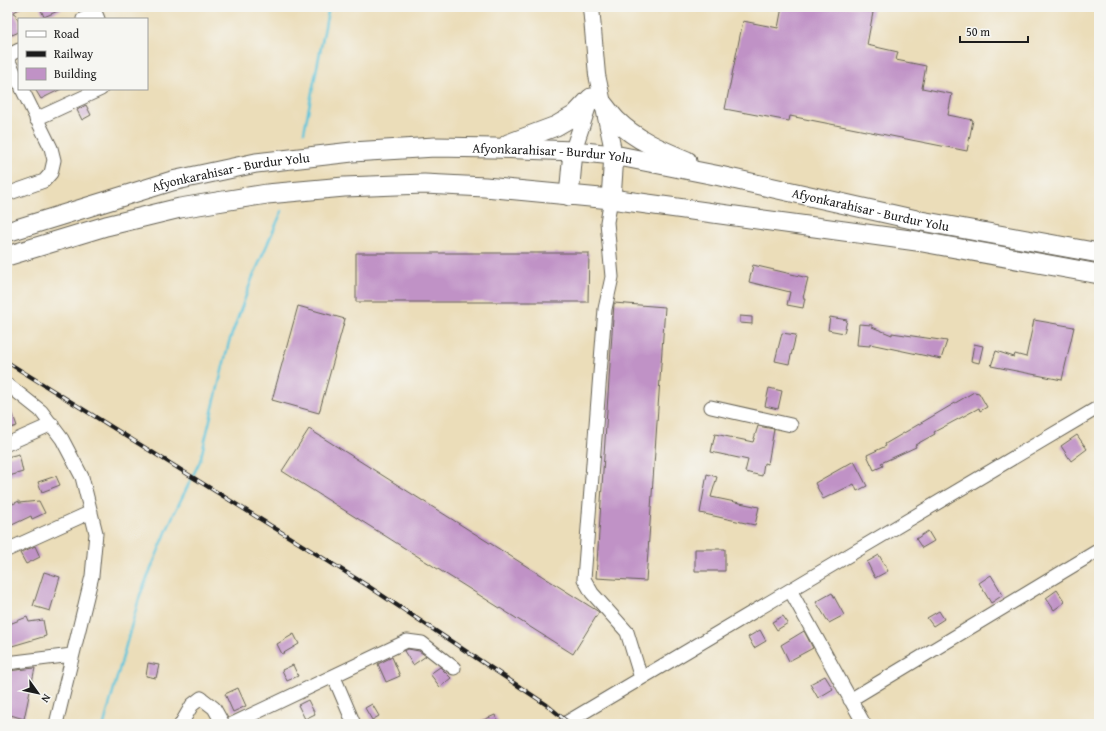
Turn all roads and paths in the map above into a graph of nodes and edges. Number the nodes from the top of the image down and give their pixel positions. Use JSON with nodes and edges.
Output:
{"nodes":[{"id":1,"x":591,"y":7,"type":"edge"},
{"id":2,"x":96,"y":13,"type":"edge"},
{"id":3,"x":86,"y":18,"type":"edge"},
{"id":4,"x":18,"y":50,"type":"edge"},
{"id":5,"x":7,"y":56,"type":"edge"},
{"id":6,"x":18,"y":81,"type":"edge"},
{"id":7,"x":22,"y":90,"type":"edge"},
{"id":8,"x":100,"y":90,"type":"edge"},
{"id":9,"x":597,"y":101,"type":"junction"},
{"id":10,"x":36,"y":119,"type":"junction"},
{"id":11,"x":494,"y":148,"type":"junction"},
{"id":12,"x":573,"y":151,"type":"junction"},
{"id":13,"x":614,"y":155,"type":"junction"},
{"id":14,"x":720,"y":176,"type":"junction"},
{"id":15,"x":7,"y":194,"type":"edge"},
{"id":16,"x":569,"y":196,"type":"junction"},
{"id":17,"x":611,"y":199,"type":"junction"},
{"id":18,"x":7,"y":232,"type":"edge"},
{"id":19,"x":1099,"y":253,"type":"edge"},
{"id":20,"x":7,"y":256,"type":"edge"},
{"id":21,"x":1099,"y":274,"type":"edge"},
{"id":22,"x":7,"y":384,"type":"edge"},
{"id":23,"x":711,"y":407,"type":"dead end"},
{"id":24,"x":1099,"y":407,"type":"edge"},
{"id":25,"x":52,"y":424,"type":"junction"},
{"id":26,"x":791,"y":425,"type":"dead end"},
{"id":27,"x":7,"y":444,"type":"edge"},
{"id":28,"x":91,"y":512,"type":"junction"},
{"id":29,"x":7,"y":550,"type":"edge"},
{"id":30,"x":1099,"y":550,"type":"edge"},
{"id":31,"x":790,"y":590,"type":"junction"},
{"id":32,"x":72,"y":655,"type":"junction"},
{"id":33,"x":7,"y":663,"type":"edge"},
{"id":34,"x":454,"y":668,"type":"dead end"},
{"id":35,"x":334,"y":677,"type":"junction"},
{"id":36,"x":641,"y":678,"type":"junction"},
{"id":37,"x":850,"y":700,"type":"junction"},
{"id":38,"x":56,"y":724,"type":"edge"},
{"id":39,"x":180,"y":724,"type":"edge"},
{"id":40,"x":222,"y":724,"type":"edge"},
{"id":41,"x":232,"y":724,"type":"edge"},
{"id":42,"x":354,"y":724,"type":"edge"},
{"id":43,"x":564,"y":724,"type":"edge"},
{"id":44,"x":864,"y":724,"type":"edge"}],
"edges":[{"from":1,"to":9,"type":"main road"},
{"from":2,"to":3,"type":"street"},
{"from":4,"to":5,"type":"street"},
{"from":5,"to":6,"type":"street"},
{"from":7,"to":10,"type":"street"},
{"from":8,"to":10,"type":"street"},
{"from":9,"to":11,"type":"highway"},
{"from":9,"to":12,"type":"main road"},
{"from":9,"to":13,"type":"main road"},
{"from":9,"to":14,"type":"highway"},
{"from":10,"to":15,"type":"street"},
{"from":11,"to":12,"type":"highway","name":"Afyonkarahisar - Burdur Yolu"},
{"from":11,"to":18,"type":"highway","name":"Afyonkarahisar - Burdur Yolu"},
{"from":12,"to":13,"type":"highway","name":"Afyonkarahisar - Burdur Yolu"},
{"from":12,"to":16,"type":"highway"},
{"from":13,"to":14,"type":"highway","name":"Afyonkarahisar - Burdur Yolu"},
{"from":13,"to":17,"type":"highway"},
{"from":14,"to":19,"type":"highway","name":"Afyonkarahisar - Burdur Yolu"},
{"from":16,"to":17,"type":"highway","name":"Afyonkarahisar - Burdur Yolu"},
{"from":16,"to":20,"type":"highway","name":"Afyonkarahisar - Burdur Yolu"},
{"from":17,"to":21,"type":"highway","name":"Afyonkarahisar - Burdur Yolu"},
{"from":17,"to":36,"type":"street"},
{"from":22,"to":25,"type":"street"},
{"from":23,"to":26,"type":"street"},
{"from":24,"to":31,"type":"street"},
{"from":25,"to":27,"type":"street"},
{"from":25,"to":28,"type":"street"},
{"from":28,"to":29,"type":"street"},
{"from":28,"to":32,"type":"street"},
{"from":30,"to":37,"type":"street"},
{"from":31,"to":36,"type":"street"},
{"from":31,"to":37,"type":"street"},
{"from":32,"to":33,"type":"street"},
{"from":32,"to":38,"type":"street"},
{"from":34,"to":35,"type":"street"},
{"from":35,"to":41,"type":"street"},
{"from":35,"to":42,"type":"street"},
{"from":36,"to":43,"type":"street"},
{"from":37,"to":44,"type":"street"},
{"from":39,"to":40,"type":"street"}]}
